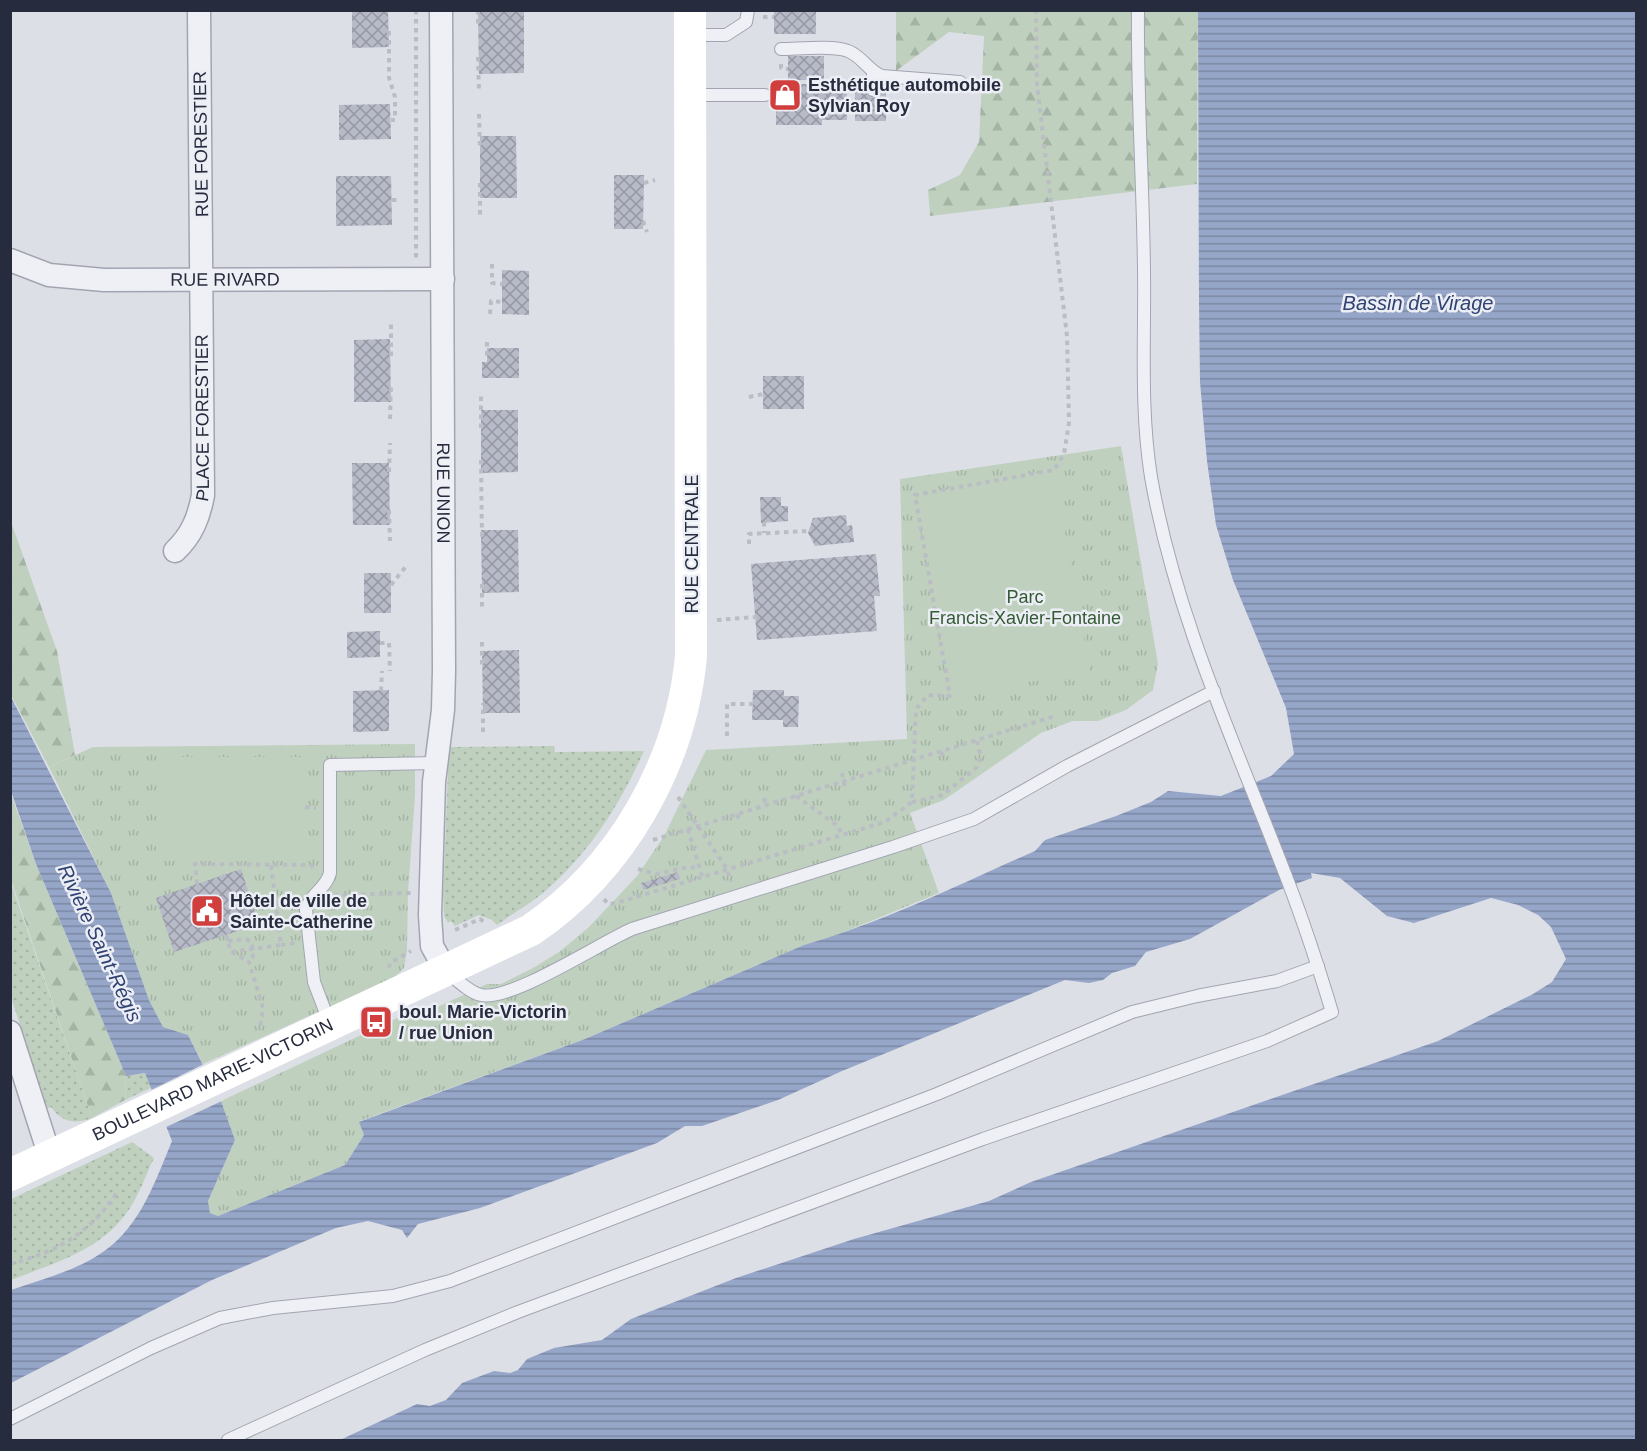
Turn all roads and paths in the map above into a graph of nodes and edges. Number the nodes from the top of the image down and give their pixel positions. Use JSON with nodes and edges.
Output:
{"nodes":[{"id":1,"x":199,"y":10,"type":"edge"},
{"id":2,"x":416,"y":10,"type":"edge"},
{"id":3,"x":441,"y":10,"type":"edge"},
{"id":4,"x":478,"y":10,"type":"edge"},
{"id":5,"x":1036,"y":10,"type":"edge"},
{"id":6,"x":1138,"y":10,"type":"edge"},
{"id":7,"x":753,"y":14,"type":"edge"},
{"id":8,"x":774,"y":17,"type":"dead end"},
{"id":9,"x":690,"y":23,"type":"edge"},
{"id":10,"x":478,"y":26,"type":"dead end"},
{"id":11,"x":389,"y":31,"type":"dead end"},
{"id":12,"x":781,"y":49,"type":"dead end"},
{"id":13,"x":478,"y":57,"type":"dead end"},
{"id":14,"x":873,"y":72,"type":"junction"},
{"id":15,"x":960,"y":82,"type":"dead end"},
{"id":16,"x":478,"y":90,"type":"dead end"},
{"id":17,"x":873,"y":90,"type":"dead end"},
{"id":18,"x":691,"y":95,"type":"junction"},
{"id":19,"x":765,"y":95,"type":"dead end"},
{"id":20,"x":479,"y":114,"type":"dead end"},
{"id":21,"x":391,"y":120,"type":"dead end"},
{"id":22,"x":480,"y":150,"type":"dead end"},
{"id":23,"x":655,"y":180,"type":"dead end"},
{"id":24,"x":480,"y":183,"type":"dead end"},
{"id":25,"x":644,"y":183,"type":"dead end"},
{"id":26,"x":392,"y":200,"type":"dead end"},
{"id":27,"x":398,"y":200,"type":"dead end"},
{"id":28,"x":480,"y":217,"type":"dead end"},
{"id":29,"x":643,"y":221,"type":"dead end"},
{"id":30,"x":647,"y":232,"type":"dead end"},
{"id":31,"x":10,"y":260,"type":"edge"},
{"id":32,"x":416,"y":262,"type":"dead end"},
{"id":33,"x":492,"y":264,"type":"dead end"},
{"id":34,"x":203,"y":278,"type":"junction"},
{"id":35,"x":443,"y":279,"type":"junction"},
{"id":36,"x":502,"y":284,"type":"dead end"},
{"id":37,"x":502,"y":302,"type":"dead end"},
{"id":38,"x":490,"y":314,"type":"dead end"},
{"id":39,"x":391,"y":321,"type":"dead end"},
{"id":40,"x":487,"y":342,"type":"dead end"},
{"id":41,"x":391,"y":356,"type":"dead end"},
{"id":42,"x":487,"y":356,"type":"dead end"},
{"id":43,"x":391,"y":384,"type":"dead end"},
{"id":44,"x":763,"y":393,"type":"dead end"},
{"id":45,"x":481,"y":394,"type":"dead end"},
{"id":46,"x":749,"y":398,"type":"dead end"},
{"id":47,"x":390,"y":419,"type":"dead end"},
{"id":48,"x":481,"y":428,"type":"dead end"},
{"id":49,"x":390,"y":443,"type":"dead end"},
{"id":50,"x":481,"y":460,"type":"dead end"},
{"id":51,"x":389,"y":472,"type":"dead end"},
{"id":52,"x":389,"y":510,"type":"dead end"},
{"id":53,"x":764,"y":522,"type":"dead end"},
{"id":54,"x":809,"y":531,"type":"dead end"},
{"id":55,"x":765,"y":533,"type":"junction"},
{"id":56,"x":390,"y":541,"type":"dead end"},
{"id":57,"x":482,"y":541,"type":"dead end"},
{"id":58,"x":749,"y":544,"type":"dead end"},
{"id":59,"x":176,"y":551,"type":"dead end"},
{"id":60,"x":407,"y":565,"type":"dead end"},
{"id":61,"x":482,"y":584,"type":"dead end"},
{"id":62,"x":391,"y":585,"type":"dead end"},
{"id":63,"x":482,"y":611,"type":"dead end"},
{"id":64,"x":755,"y":617,"type":"dead end"},
{"id":65,"x":715,"y":620,"type":"dead end"},
{"id":66,"x":482,"y":642,"type":"dead end"},
{"id":67,"x":380,"y":644,"type":"dead end"},
{"id":68,"x":482,"y":664,"type":"dead end"},
{"id":69,"x":382,"y":671,"type":"dead end"},
{"id":70,"x":390,"y":671,"type":"dead end"},
{"id":71,"x":381,"y":691,"type":"dead end"},
{"id":72,"x":1214,"y":691,"type":"junction"},
{"id":73,"x":483,"y":703,"type":"dead end"},
{"id":74,"x":753,"y":704,"type":"dead end"},
{"id":75,"x":1055,"y":716,"type":"dead end"},
{"id":76,"x":483,"y":732,"type":"dead end"},
{"id":77,"x":727,"y":736,"type":"dead end"},
{"id":78,"x":977,"y":741,"type":"junction"},
{"id":79,"x":941,"y":752,"type":"junction"},
{"id":80,"x":944,"y":757,"type":"dead end"},
{"id":81,"x":913,"y":760,"type":"junction"},
{"id":82,"x":436,"y":763,"type":"junction"},
{"id":83,"x":842,"y":773,"type":"dead end"},
{"id":84,"x":844,"y":781,"type":"junction"},
{"id":85,"x":845,"y":788,"type":"dead end"},
{"id":86,"x":796,"y":796,"type":"junction"},
{"id":87,"x":764,"y":798,"type":"dead end"},
{"id":88,"x":681,"y":801,"type":"dead end"},
{"id":89,"x":912,"y":802,"type":"junction"},
{"id":90,"x":766,"y":805,"type":"junction"},
{"id":91,"x":737,"y":814,"type":"junction"},
{"id":92,"x":739,"y":820,"type":"dead end"},
{"id":93,"x":699,"y":826,"type":"junction"},
{"id":94,"x":688,"y":829,"type":"junction"},
{"id":95,"x":842,"y":835,"type":"junction"},
{"id":96,"x":659,"y":838,"type":"dead end"},
{"id":97,"x":271,"y":865,"type":"junction"},
{"id":98,"x":311,"y":865,"type":"dead end"},
{"id":99,"x":699,"y":867,"type":"junction"},
{"id":100,"x":638,"y":868,"type":"dead end"},
{"id":101,"x":727,"y":869,"type":"junction"},
{"id":102,"x":702,"y":876,"type":"junction"},
{"id":103,"x":198,"y":884,"type":"dead end"},
{"id":104,"x":411,"y":893,"type":"dead end"},
{"id":105,"x":333,"y":894,"type":"dead end"},
{"id":106,"x":608,"y":904,"type":"dead end"},
{"id":107,"x":455,"y":930,"type":"dead end"},
{"id":108,"x":496,"y":930,"type":"dead end"},
{"id":109,"x":226,"y":935,"type":"dead end"},
{"id":110,"x":228,"y":941,"type":"junction"},
{"id":111,"x":255,"y":949,"type":"junction"},
{"id":112,"x":231,"y":952,"type":"junction"},
{"id":113,"x":249,"y":962,"type":"junction"},
{"id":114,"x":1318,"y":966,"type":"junction"},
{"id":115,"x":446,"y":971,"type":"junction"},
{"id":116,"x":330,"y":1026,"type":"junction"},
{"id":117,"x":10,"y":1032,"type":"edge"},
{"id":118,"x":256,"y":1036,"type":"dead end"},
{"id":119,"x":50,"y":1157,"type":"junction"},
{"id":120,"x":10,"y":1175,"type":"edge"},
{"id":121,"x":117,"y":1194,"type":"dead end"},
{"id":122,"x":10,"y":1264,"type":"edge"},
{"id":123,"x":10,"y":1419,"type":"edge"},
{"id":124,"x":228,"y":1440,"type":"edge"}],
"edges":[{"from":1,"to":34,"type":"street","name":"RUE FORESTIER"},
{"from":2,"to":32,"type":"path"},
{"from":3,"to":35,"type":"street","name":"RUE UNION"},
{"from":4,"to":10,"type":"path"},
{"from":5,"to":81,"type":"path"},
{"from":6,"to":72,"type":"lane"},
{"from":7,"to":8,"type":"path"},
{"from":7,"to":9,"type":"lane"},
{"from":9,"to":18,"type":"street","name":"RUE CENTRALE"},
{"from":11,"to":21,"type":"path"},
{"from":12,"to":14,"type":"lane"},
{"from":13,"to":16,"type":"path"},
{"from":14,"to":15,"type":"lane"},
{"from":14,"to":17,"type":"lane"},
{"from":18,"to":19,"type":"lane"},
{"from":18,"to":115,"type":"street","name":"RUE CENTRALE"},
{"from":20,"to":22,"type":"path"},
{"from":23,"to":25,"type":"path"},
{"from":24,"to":28,"type":"path"},
{"from":26,"to":27,"type":"path"},
{"from":29,"to":30,"type":"path"},
{"from":31,"to":34,"type":"street","name":"RUE RIVARD"},
{"from":33,"to":36,"type":"path"},
{"from":34,"to":35,"type":"street","name":"RUE RIVARD"},
{"from":34,"to":59,"type":"street","name":"PLACE FORESTIER"},
{"from":35,"to":82,"type":"street","name":"RUE UNION"},
{"from":37,"to":38,"type":"path"},
{"from":39,"to":41,"type":"path"},
{"from":40,"to":42,"type":"path"},
{"from":43,"to":47,"type":"path"},
{"from":44,"to":46,"type":"path"},
{"from":45,"to":48,"type":"path"},
{"from":49,"to":51,"type":"path"},
{"from":50,"to":57,"type":"path"},
{"from":52,"to":56,"type":"path"},
{"from":53,"to":55,"type":"path"},
{"from":54,"to":55,"type":"path"},
{"from":55,"to":58,"type":"path"},
{"from":60,"to":62,"type":"path"},
{"from":61,"to":63,"type":"path"},
{"from":64,"to":65,"type":"path"},
{"from":66,"to":68,"type":"path"},
{"from":67,"to":70,"type":"path"},
{"from":69,"to":71,"type":"path"},
{"from":72,"to":114,"type":"lane"},
{"from":72,"to":115,"type":"lane"},
{"from":73,"to":76,"type":"path"},
{"from":74,"to":77,"type":"path"},
{"from":75,"to":78,"type":"path"},
{"from":78,"to":79,"type":"path"},
{"from":78,"to":89,"type":"path"},
{"from":79,"to":80,"type":"path"},
{"from":79,"to":81,"type":"path"},
{"from":81,"to":84,"type":"path"},
{"from":81,"to":89,"type":"path"},
{"from":82,"to":115,"type":"street","name":"RUE UNION"},
{"from":82,"to":116,"type":"lane"},
{"from":83,"to":84,"type":"path"},
{"from":84,"to":85,"type":"path"},
{"from":84,"to":86,"type":"path"},
{"from":86,"to":90,"type":"path"},
{"from":86,"to":95,"type":"path"},
{"from":87,"to":90,"type":"path"},
{"from":88,"to":93,"type":"path"},
{"from":89,"to":95,"type":"path"},
{"from":90,"to":91,"type":"path"},
{"from":91,"to":92,"type":"path"},
{"from":91,"to":93,"type":"path"},
{"from":93,"to":94,"type":"path"},
{"from":93,"to":101,"type":"path"},
{"from":94,"to":96,"type":"path"},
{"from":94,"to":99,"type":"path"},
{"from":95,"to":101,"type":"path"},
{"from":97,"to":98,"type":"path"},
{"from":97,"to":103,"type":"path"},
{"from":97,"to":111,"type":"path"},
{"from":99,"to":100,"type":"path"},
{"from":99,"to":102,"type":"path"},
{"from":101,"to":102,"type":"path"},
{"from":102,"to":106,"type":"path"},
{"from":104,"to":105,"type":"path"},
{"from":107,"to":108,"type":"path"},
{"from":109,"to":110,"type":"path"},
{"from":110,"to":111,"type":"path"},
{"from":110,"to":112,"type":"path"},
{"from":111,"to":112,"type":"path"},
{"from":111,"to":113,"type":"path"},
{"from":112,"to":113,"type":"path"},
{"from":113,"to":118,"type":"path"},
{"from":114,"to":123,"type":"lane"},
{"from":114,"to":124,"type":"lane"},
{"from":115,"to":116,"type":"street","name":"BOULEVARD MARIE-VICTORIN"},
{"from":116,"to":119,"type":"street","name":"BOULEVARD MARIE-VICTORIN"},
{"from":117,"to":119,"type":"street"},
{"from":119,"to":120,"type":"street","name":"BOULEVARD MARIE-VICTORIN"},
{"from":121,"to":122,"type":"path"}]}
